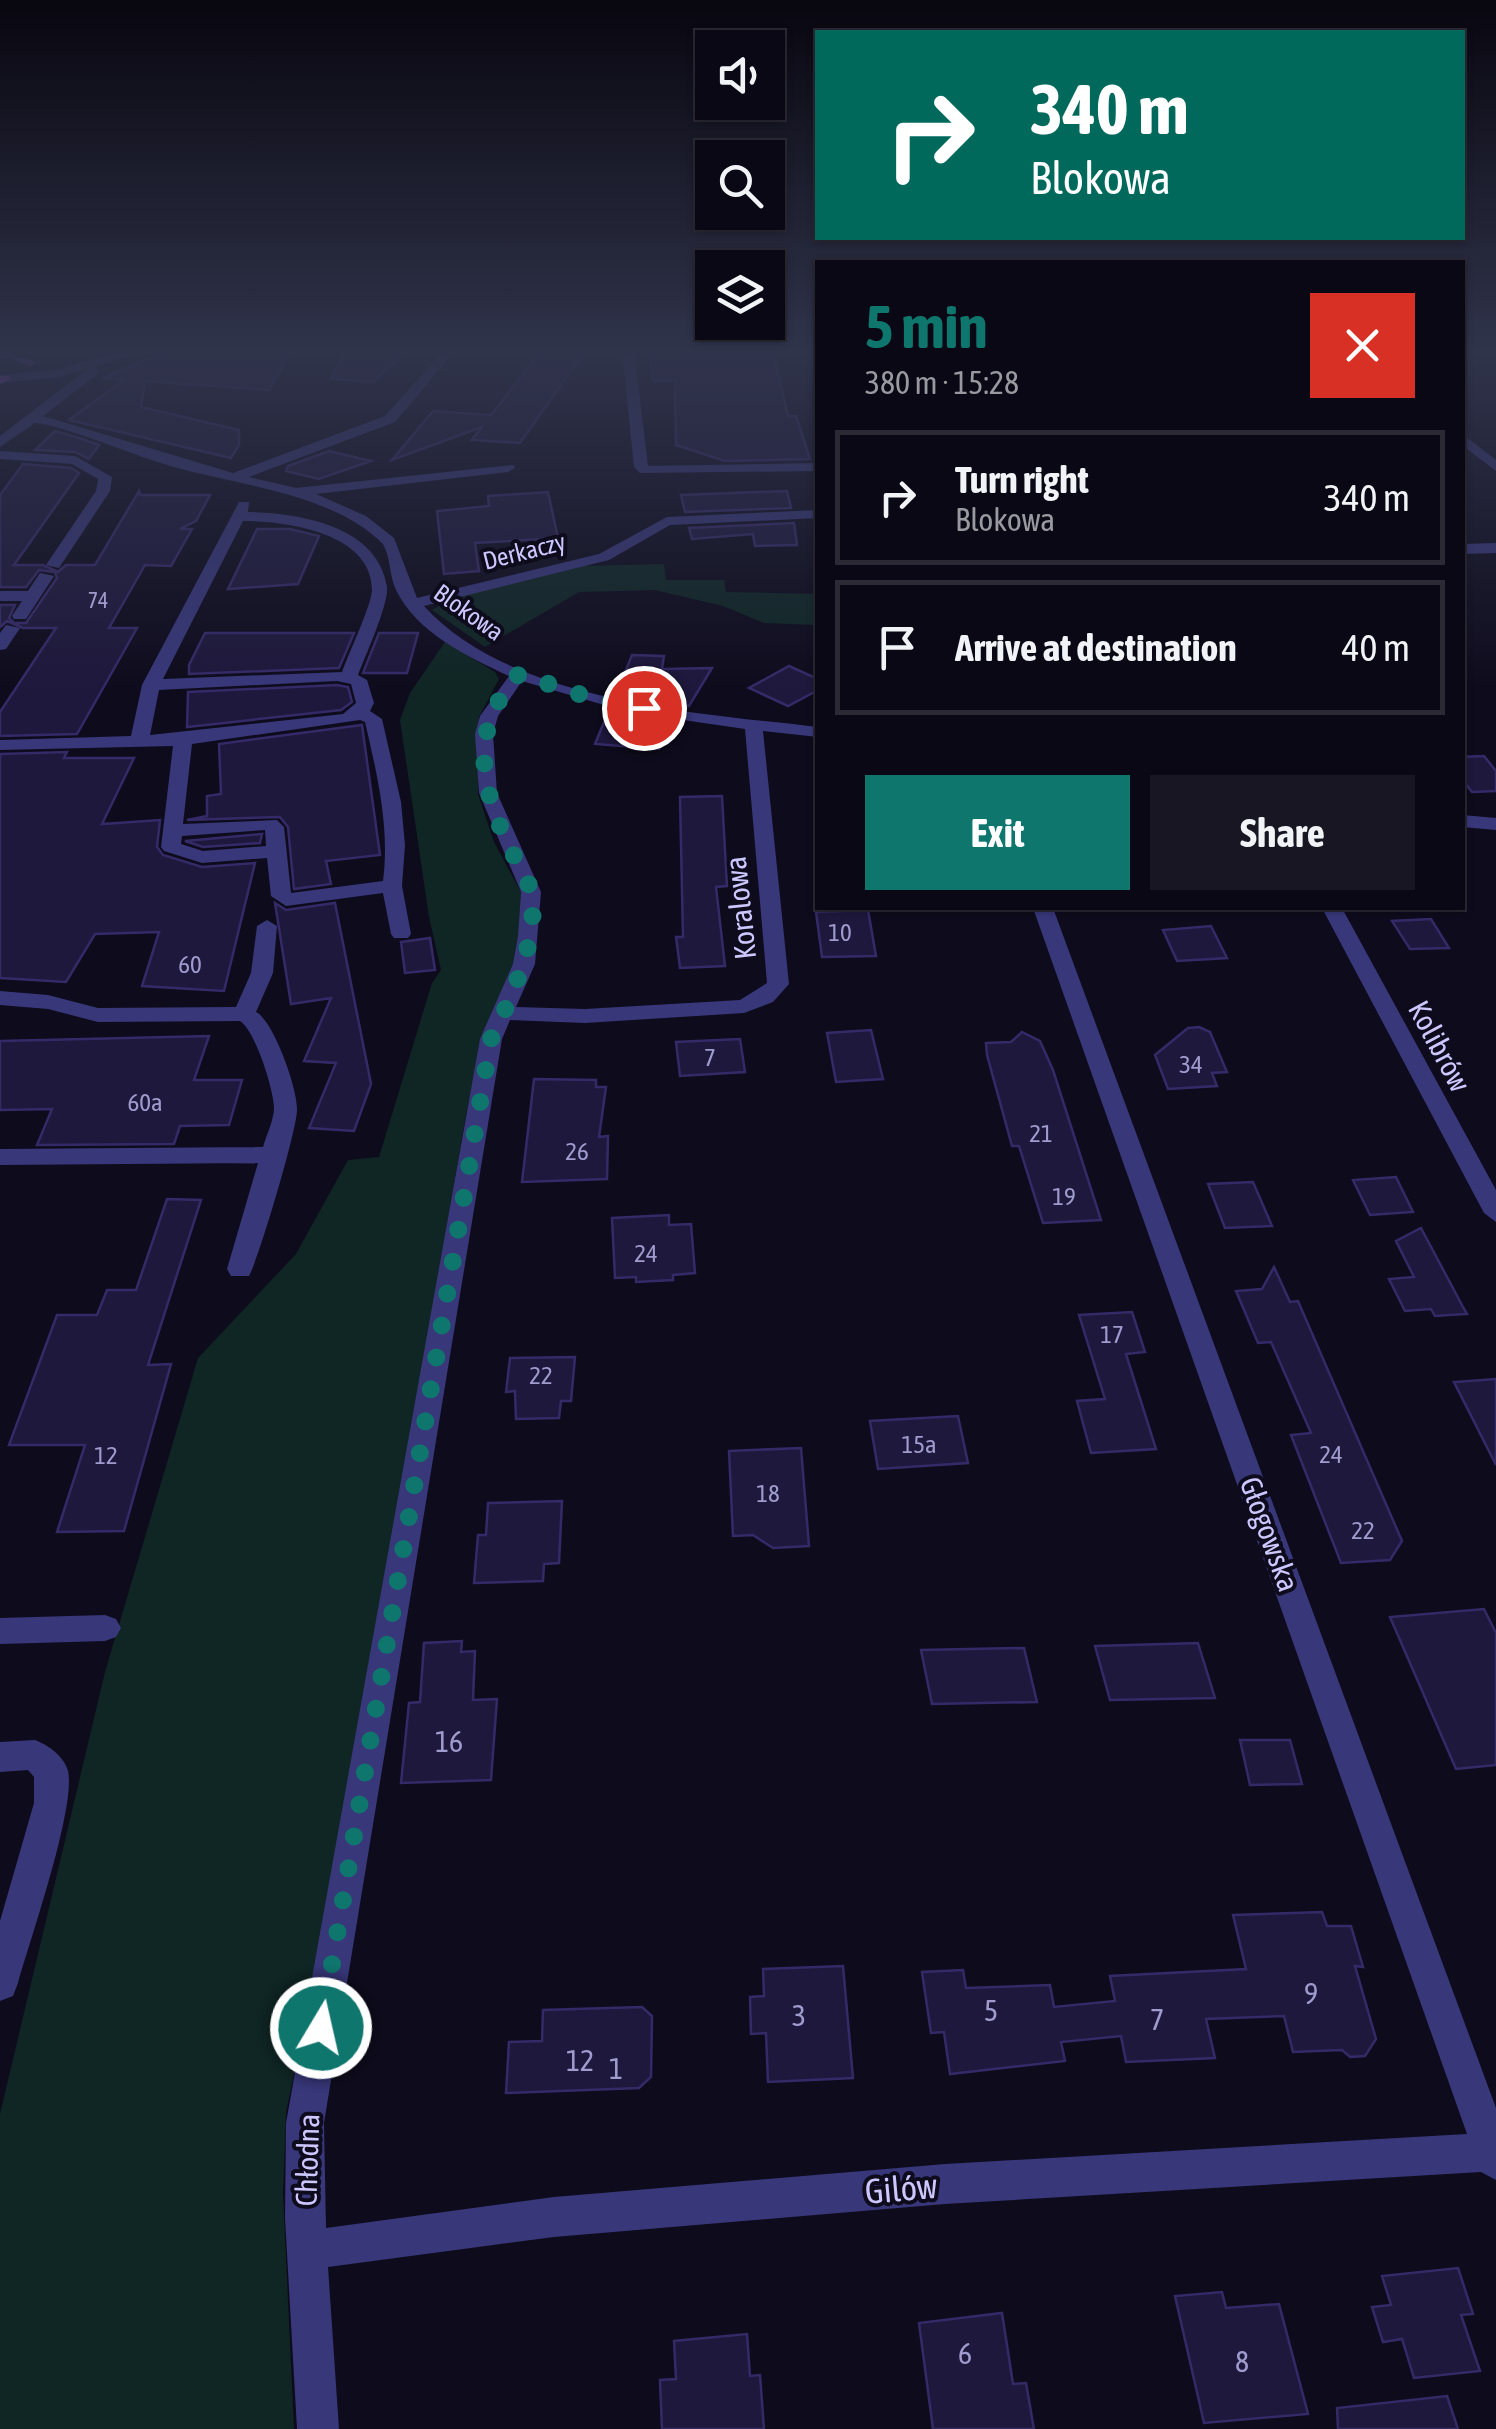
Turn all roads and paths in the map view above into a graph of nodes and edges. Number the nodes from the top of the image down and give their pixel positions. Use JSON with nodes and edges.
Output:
{"nodes":[{"id":1,"x":81,"y":463,"type":"edge"},
{"id":2,"x":181,"y":463,"type":"edge"},
{"id":3,"x":270,"y":463,"type":"edge"},
{"id":4,"x":641,"y":463,"type":"edge"},
{"id":5,"x":508,"y":468,"type":"dead end"},
{"id":6,"x":815,"y":468,"type":"edge"},
{"id":7,"x":230,"y":478,"type":"junction"},
{"id":8,"x":293,"y":493,"type":"junction"},
{"id":9,"x":815,"y":514,"type":"edge"},
{"id":10,"x":1496,"y":548,"type":"edge"},
{"id":11,"x":1465,"y":549,"type":"edge"},
{"id":12,"x":0,"y":596,"type":"edge"},
{"id":13,"x":32,"y":596,"type":"junction"},
{"id":14,"x":414,"y":604,"type":"junction"},
{"id":15,"x":0,"y":645,"type":"edge"},
{"id":16,"x":519,"y":674,"type":"junction"},
{"id":17,"x":349,"y":677,"type":"junction"},
{"id":18,"x":152,"y":685,"type":"junction"},
{"id":19,"x":360,"y":713,"type":"junction"},
{"id":20,"x":753,"y":724,"type":"junction"},
{"id":21,"x":815,"y":732,"type":"edge"},
{"id":22,"x":183,"y":740,"type":"junction"},
{"id":23,"x":139,"y":743,"type":"junction"},
{"id":24,"x":0,"y":745,"type":"edge"},
{"id":25,"x":1465,"y":821,"type":"edge"},
{"id":26,"x":1496,"y":824,"type":"edge"},
{"id":27,"x":173,"y":831,"type":"junction"},
{"id":28,"x":276,"y":850,"type":"junction"},
{"id":29,"x":392,"y":886,"type":"junction"},
{"id":30,"x":1045,"y":910,"type":"edge"},
{"id":31,"x":1333,"y":910,"type":"edge"},
{"id":32,"x":267,"y":926,"type":"dead end"},
{"id":33,"x":400,"y":934,"type":"dead end"},
{"id":34,"x":0,"y":998,"type":"edge"},
{"id":35,"x":504,"y":1013,"type":"junction"},
{"id":36,"x":244,"y":1014,"type":"junction"},
{"id":37,"x":272,"y":1156,"type":"junction"},
{"id":38,"x":0,"y":1157,"type":"edge"},
{"id":39,"x":1496,"y":1213,"type":"edge"},
{"id":40,"x":240,"y":1269,"type":"dead end"},
{"id":41,"x":105,"y":1628,"type":"dead end"},
{"id":42,"x":0,"y":1631,"type":"edge"},
{"id":43,"x":0,"y":1757,"type":"edge"},
{"id":44,"x":0,"y":1984,"type":"edge"},
{"id":45,"x":1495,"y":2155,"type":"edge"},
{"id":46,"x":308,"y":2250,"type":"junction"},
{"id":47,"x":318,"y":2429,"type":"edge"}],
"edges":[{"from":1,"to":13,"type":"street"},
{"from":2,"to":7,"type":"street","name":"Blokowa"},
{"from":3,"to":7,"type":"street"},
{"from":4,"to":6,"type":"street"},
{"from":5,"to":8,"type":"street"},
{"from":7,"to":8,"type":"street","name":"Blokowa"},
{"from":8,"to":14,"type":"street","name":"Blokowa"},
{"from":9,"to":14,"type":"street","name":"Derkaczy"},
{"from":10,"to":11,"type":"street"},
{"from":12,"to":13,"type":"street"},
{"from":13,"to":15,"type":"street"},
{"from":14,"to":16,"type":"street","name":"Blokowa"},
{"from":16,"to":20,"type":"street","name":"Blokowa"},
{"from":16,"to":35,"type":"street","name":"Chłodna"},
{"from":17,"to":18,"type":"street"},
{"from":17,"to":18,"type":"street"},
{"from":17,"to":19,"type":"street"},
{"from":18,"to":23,"type":"street"},
{"from":19,"to":22,"type":"street"},
{"from":19,"to":29,"type":"street"},
{"from":20,"to":21,"type":"street","name":"Blokowa"},
{"from":20,"to":35,"type":"street","name":"Koralowa"},
{"from":22,"to":23,"type":"street"},
{"from":22,"to":27,"type":"street"},
{"from":23,"to":24,"type":"street"},
{"from":25,"to":26,"type":"street"},
{"from":27,"to":28,"type":"street"},
{"from":27,"to":28,"type":"street"},
{"from":28,"to":29,"type":"street"},
{"from":29,"to":33,"type":"street"},
{"from":30,"to":45,"type":"street","name":"Głogowska"},
{"from":31,"to":39,"type":"street","name":"Kolibrów"},
{"from":32,"to":36,"type":"street"},
{"from":34,"to":36,"type":"street"},
{"from":35,"to":46,"type":"street","name":"Chłodna"},
{"from":36,"to":37,"type":"street"},
{"from":37,"to":38,"type":"street"},
{"from":37,"to":40,"type":"street"},
{"from":41,"to":42,"type":"street"},
{"from":43,"to":44,"type":"street"},
{"from":45,"to":46,"type":"street","name":"Gilów"},
{"from":46,"to":47,"type":"street","name":"Chłodna"}]}
